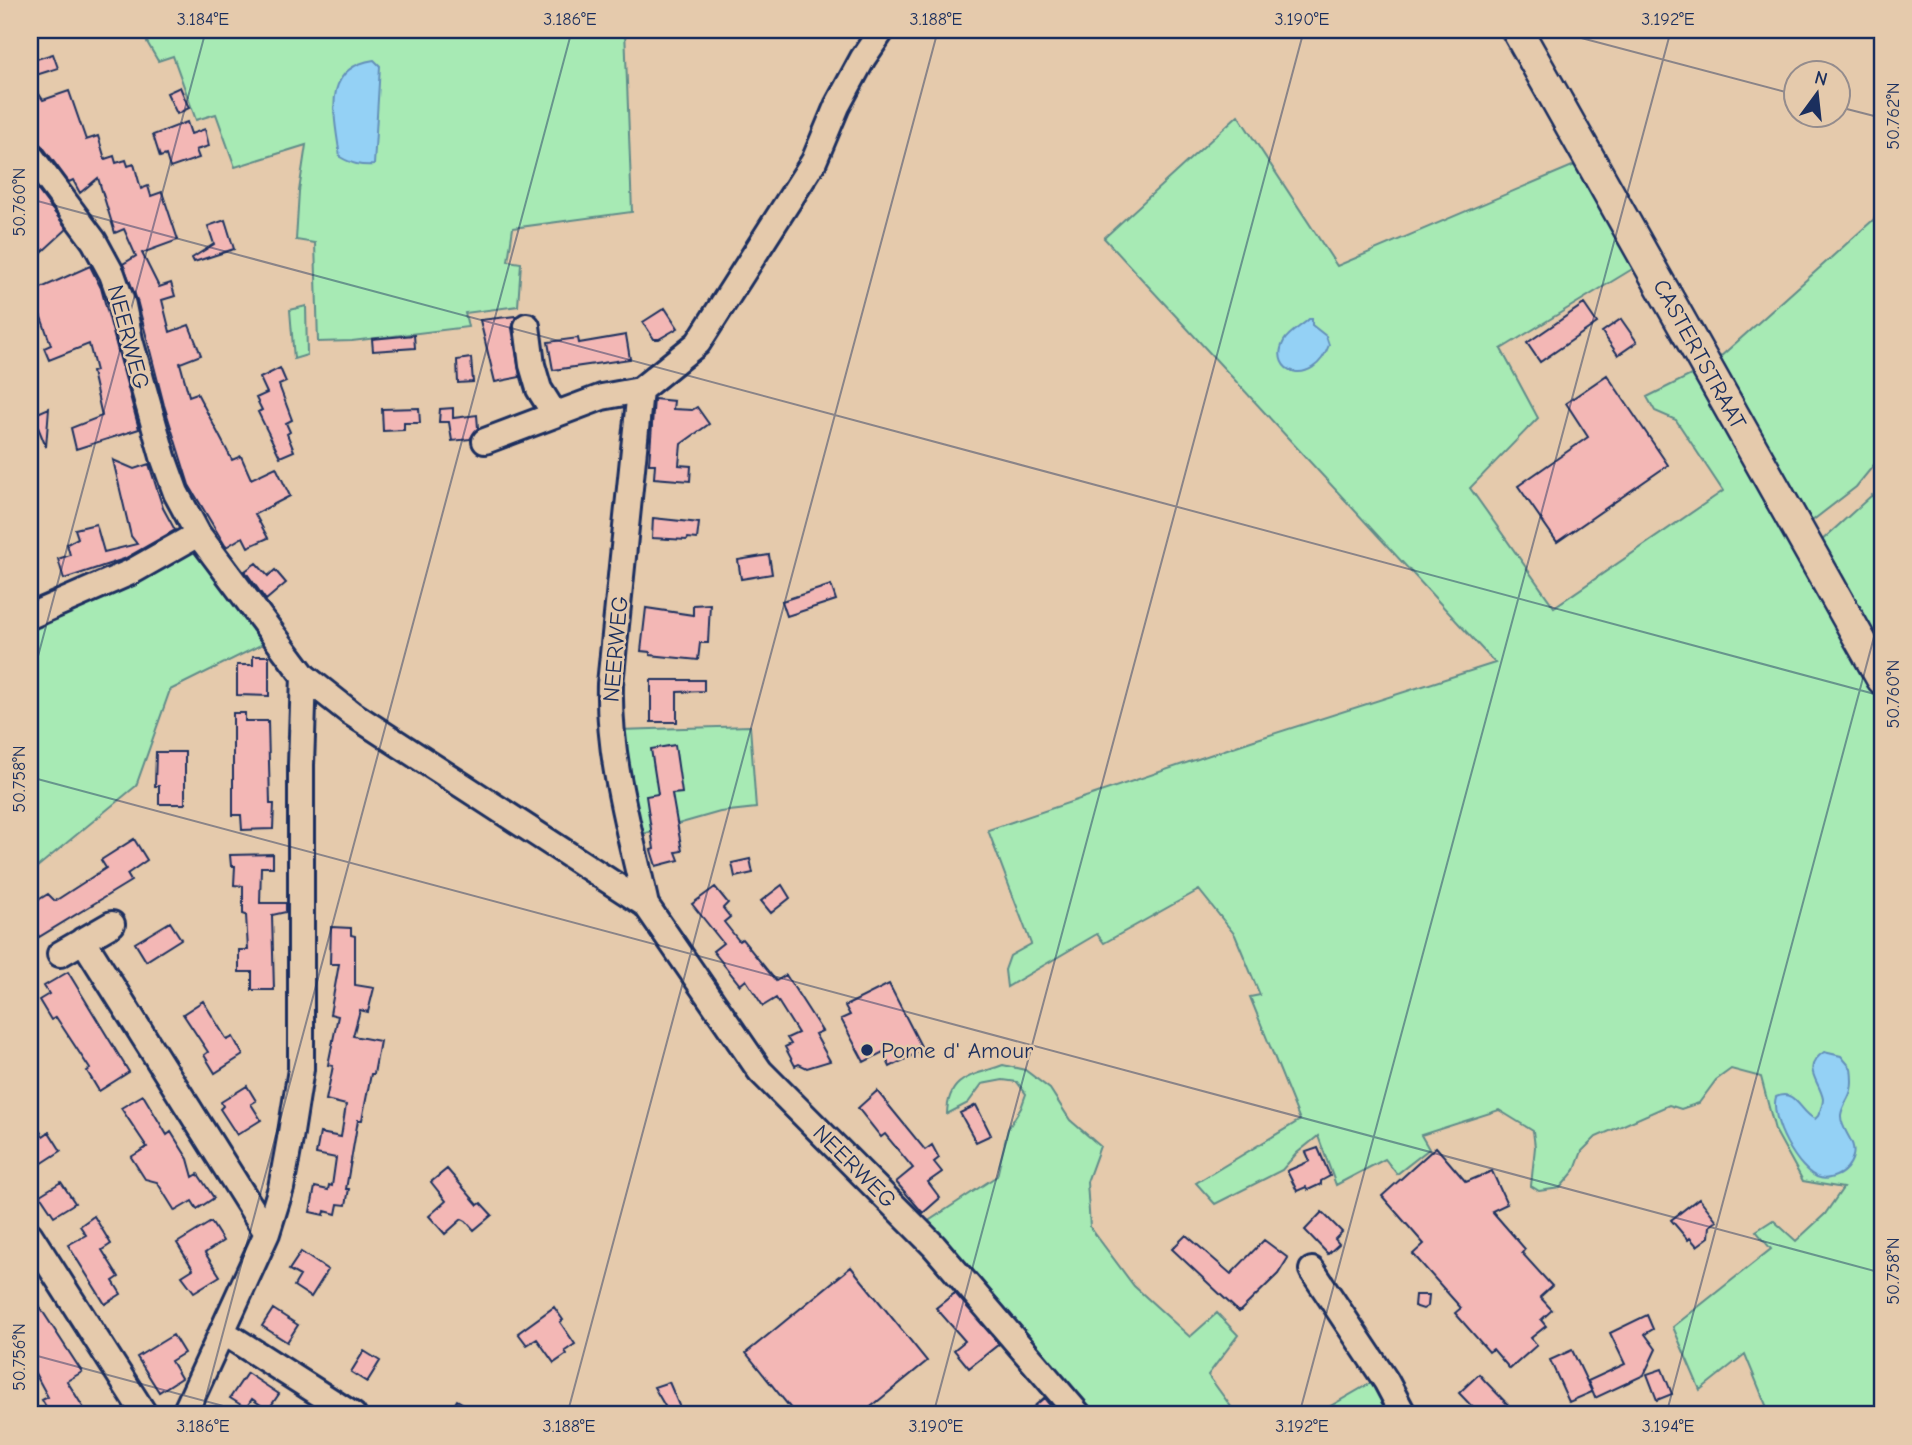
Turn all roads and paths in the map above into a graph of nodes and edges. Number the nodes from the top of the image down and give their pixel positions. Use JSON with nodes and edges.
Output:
{"nodes":[{"id":1,"x":882,"y":30,"type":"edge"},
{"id":2,"x":1517,"y":30,"type":"edge"},
{"id":3,"x":30,"y":155,"type":"edge"},
{"id":4,"x":527,"y":326,"type":"dead end"},
{"id":5,"x":640,"y":390,"type":"junction"},
{"id":6,"x":554,"y":413,"type":"junction"},
{"id":7,"x":485,"y":440,"type":"dead end"},
{"id":8,"x":198,"y":534,"type":"junction"},
{"id":9,"x":30,"y":615,"type":"edge"},
{"id":10,"x":304,"y":676,"type":"junction"},
{"id":11,"x":1882,"y":679,"type":"edge"},
{"id":12,"x":646,"y":905,"type":"junction"},
{"id":13,"x":112,"y":924,"type":"dead end"},
{"id":14,"x":83,"y":940,"type":"junction"},
{"id":15,"x":60,"y":954,"type":"dead end"},
{"id":16,"x":267,"y":1233,"type":"junction"},
{"id":17,"x":30,"y":1235,"type":"edge"},
{"id":18,"x":1312,"y":1270,"type":"dead end"},
{"id":19,"x":223,"y":1332,"type":"junction"},
{"id":20,"x":145,"y":1415,"type":"edge"},
{"id":21,"x":184,"y":1415,"type":"edge"},
{"id":22,"x":353,"y":1415,"type":"edge"},
{"id":23,"x":1079,"y":1415,"type":"edge"},
{"id":24,"x":1405,"y":1415,"type":"edge"}],
"edges":[{"from":1,"to":5,"type":"street"},
{"from":2,"to":11,"type":"main road","name":"CASTERTSTRAAT"},
{"from":3,"to":8,"type":"street","name":"NEERWEG"},
{"from":4,"to":6,"type":"street"},
{"from":5,"to":6,"type":"street"},
{"from":5,"to":12,"type":"street","name":"NEERWEG"},
{"from":6,"to":7,"type":"street"},
{"from":8,"to":9,"type":"street"},
{"from":8,"to":10,"type":"street","name":"NEERWEG"},
{"from":10,"to":12,"type":"street","name":"NEERWEG"},
{"from":10,"to":16,"type":"street"},
{"from":12,"to":23,"type":"street","name":"NEERWEG"},
{"from":13,"to":14,"type":"street"},
{"from":14,"to":15,"type":"street"},
{"from":14,"to":16,"type":"street"},
{"from":16,"to":19,"type":"street"},
{"from":17,"to":20,"type":"street"},
{"from":18,"to":24,"type":"street"},
{"from":19,"to":21,"type":"street"},
{"from":19,"to":22,"type":"street"}]}
